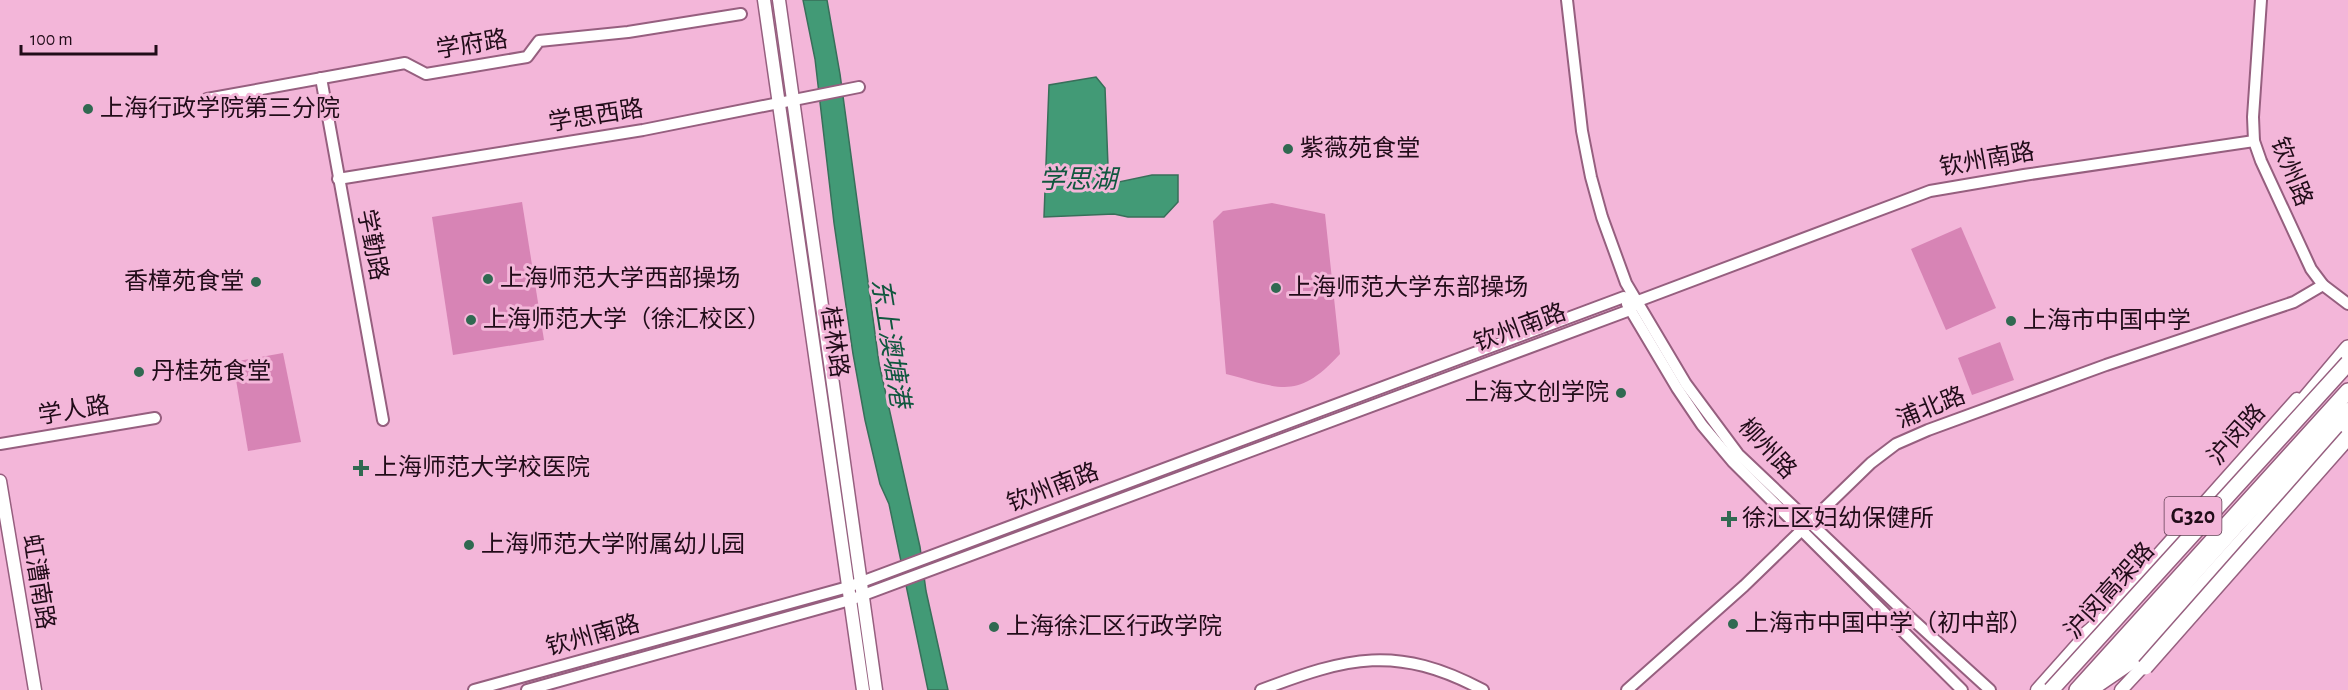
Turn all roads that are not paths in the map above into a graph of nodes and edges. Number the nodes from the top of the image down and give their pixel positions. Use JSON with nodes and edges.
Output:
{"nodes":[{"id":1,"x":764,"y":0,"type":"edge"},
{"id":2,"x":779,"y":0,"type":"edge"},
{"id":3,"x":1568,"y":0,"type":"edge"},
{"id":4,"x":2261,"y":0,"type":"edge"},
{"id":5,"x":741,"y":14,"type":"dead end"},
{"id":6,"x":321,"y":78,"type":"junction"},
{"id":7,"x":854,"y":88,"type":"dead end"},
{"id":8,"x":207,"y":99,"type":"dead end"},
{"id":9,"x":793,"y":100,"type":"junction"},
{"id":10,"x":779,"y":103,"type":"junction"},
{"id":11,"x":2254,"y":141,"type":"junction"},
{"id":12,"x":338,"y":179,"type":"junction"},
{"id":13,"x":1626,"y":283,"type":"junction"},
{"id":14,"x":2323,"y":285,"type":"junction"},
{"id":15,"x":1624,"y":297,"type":"junction"},
{"id":16,"x":1638,"y":301,"type":"junction"},
{"id":17,"x":2348,"y":304,"type":"edge"},
{"id":18,"x":1630,"y":310,"type":"junction"},
{"id":19,"x":2348,"y":342,"type":"edge"},
{"id":20,"x":2348,"y":348,"type":"edge"},
{"id":21,"x":2348,"y":363,"type":"edge"},
{"id":22,"x":2348,"y":372,"type":"edge"},
{"id":23,"x":2348,"y":391,"type":"edge"},
{"id":24,"x":2348,"y":409,"type":"edge"},
{"id":25,"x":155,"y":418,"type":"dead end"},
{"id":26,"x":383,"y":420,"type":"dead end"},
{"id":27,"x":2348,"y":423,"type":"edge"},
{"id":28,"x":2348,"y":437,"type":"edge"},
{"id":29,"x":2348,"y":442,"type":"edge"},
{"id":30,"x":0,"y":444,"type":"edge"},
{"id":31,"x":0,"y":481,"type":"edge"},
{"id":32,"x":1809,"y":521,"type":"junction"},
{"id":33,"x":1801,"y":530,"type":"junction"},
{"id":34,"x":855,"y":591,"type":"junction"},
{"id":35,"x":2127,"y":600,"type":"junction"},
{"id":36,"x":2088,"y":634,"type":"junction"},
{"id":37,"x":2103,"y":644,"type":"junction"},
{"id":38,"x":2145,"y":667,"type":"joint"},
{"id":39,"x":2095,"y":687,"type":"edge"},
{"id":40,"x":35,"y":690,"type":"edge"},
{"id":41,"x":474,"y":690,"type":"edge"},
{"id":42,"x":527,"y":690,"type":"edge"},
{"id":43,"x":863,"y":690,"type":"edge"},
{"id":44,"x":876,"y":690,"type":"edge"},
{"id":45,"x":1261,"y":690,"type":"edge"},
{"id":46,"x":1483,"y":690,"type":"edge"},
{"id":47,"x":1627,"y":690,"type":"edge"},
{"id":48,"x":1962,"y":690,"type":"edge"},
{"id":49,"x":1990,"y":690,"type":"edge"},
{"id":50,"x":2037,"y":690,"type":"edge"},
{"id":51,"x":2051,"y":690,"type":"edge"},
{"id":52,"x":2061,"y":690,"type":"edge"},
{"id":53,"x":2077,"y":690,"type":"edge"},
{"id":54,"x":2123,"y":690,"type":"edge"}],
"edges":[{"from":1,"to":10,"type":"main road","name":"桂林路"},
{"from":2,"to":9,"type":"main road","name":"桂林路"},
{"from":3,"to":13,"type":"street","name":"柳州路"},
{"from":4,"to":11,"type":"street","name":"钦州路"},
{"from":5,"to":6,"type":"street","name":"学府路"},
{"from":6,"to":8,"type":"street","name":"学府路"},
{"from":6,"to":12,"type":"street","name":"学勤路"},
{"from":7,"to":9,"type":"street","name":"学思西路"},
{"from":9,"to":10,"type":"street","name":"学思西路"},
{"from":9,"to":34,"type":"main road","name":"桂林路"},
{"from":10,"to":12,"type":"street","name":"学思西路"},
{"from":10,"to":34,"type":"main road","name":"桂林路"},
{"from":11,"to":14,"type":"street","name":"钦州路"},
{"from":11,"to":16,"type":"street","name":"钦州南路"},
{"from":12,"to":26,"type":"street","name":"学勤路"},
{"from":13,"to":15,"type":"street","name":"柳州路"},
{"from":13,"to":16,"type":"street","name":"柳州路"},
{"from":14,"to":17,"type":"street","name":"钦州路"},
{"from":14,"to":32,"type":"street","name":"浦北路"},
{"from":15,"to":16,"type":"street"},
{"from":15,"to":18,"type":"street","name":"柳州路"},
{"from":15,"to":34,"type":"street","name":"钦州南路"},
{"from":16,"to":18,"type":"street","name":"钦州南路"},
{"from":16,"to":32,"type":"street","name":"柳州路"},
{"from":18,"to":33,"type":"street","name":"柳州路"},
{"from":18,"to":34,"type":"street","name":"钦州南路"},
{"from":19,"to":36,"type":"main road","name":"沪闵路","number":"G320"},
{"from":20,"to":35,"type":"highway"},
{"from":21,"to":51,"type":"highway","name":"沪闵高架路","bridge":true},
{"from":22,"to":37,"type":"main road"},
{"from":23,"to":53,"type":"highway","name":"沪闵高架路"},
{"from":24,"to":39,"type":"main road"},
{"from":25,"to":30,"type":"street","name":"学人路"},
{"from":27,"to":39,"type":"highway"},
{"from":28,"to":38,"type":"highway","bridge":true},
{"from":29,"to":54,"type":"main road","number":"G320"},
{"from":31,"to":40,"type":"main road","name":"虹漕南路"},
{"from":32,"to":33,"type":"street","name":"浦北路"},
{"from":32,"to":49,"type":"street","name":"柳州路"},
{"from":33,"to":47,"type":"street","name":"浦北路"},
{"from":33,"to":48,"type":"street","name":"柳州路"},
{"from":34,"to":41,"type":"street","name":"钦州南路"},
{"from":34,"to":42,"type":"street","name":"钦州南路"},
{"from":34,"to":43,"type":"main road","name":"桂林路"},
{"from":34,"to":44,"type":"main road","name":"桂林路"},
{"from":35,"to":36,"type":"highway"},
{"from":35,"to":37,"type":"highway"},
{"from":36,"to":50,"type":"main road","name":"沪闵路","number":"G320"},
{"from":37,"to":52,"type":"main road"},
{"from":38,"to":54,"type":"main road"},
{"from":45,"to":46,"type":"street"}]}
